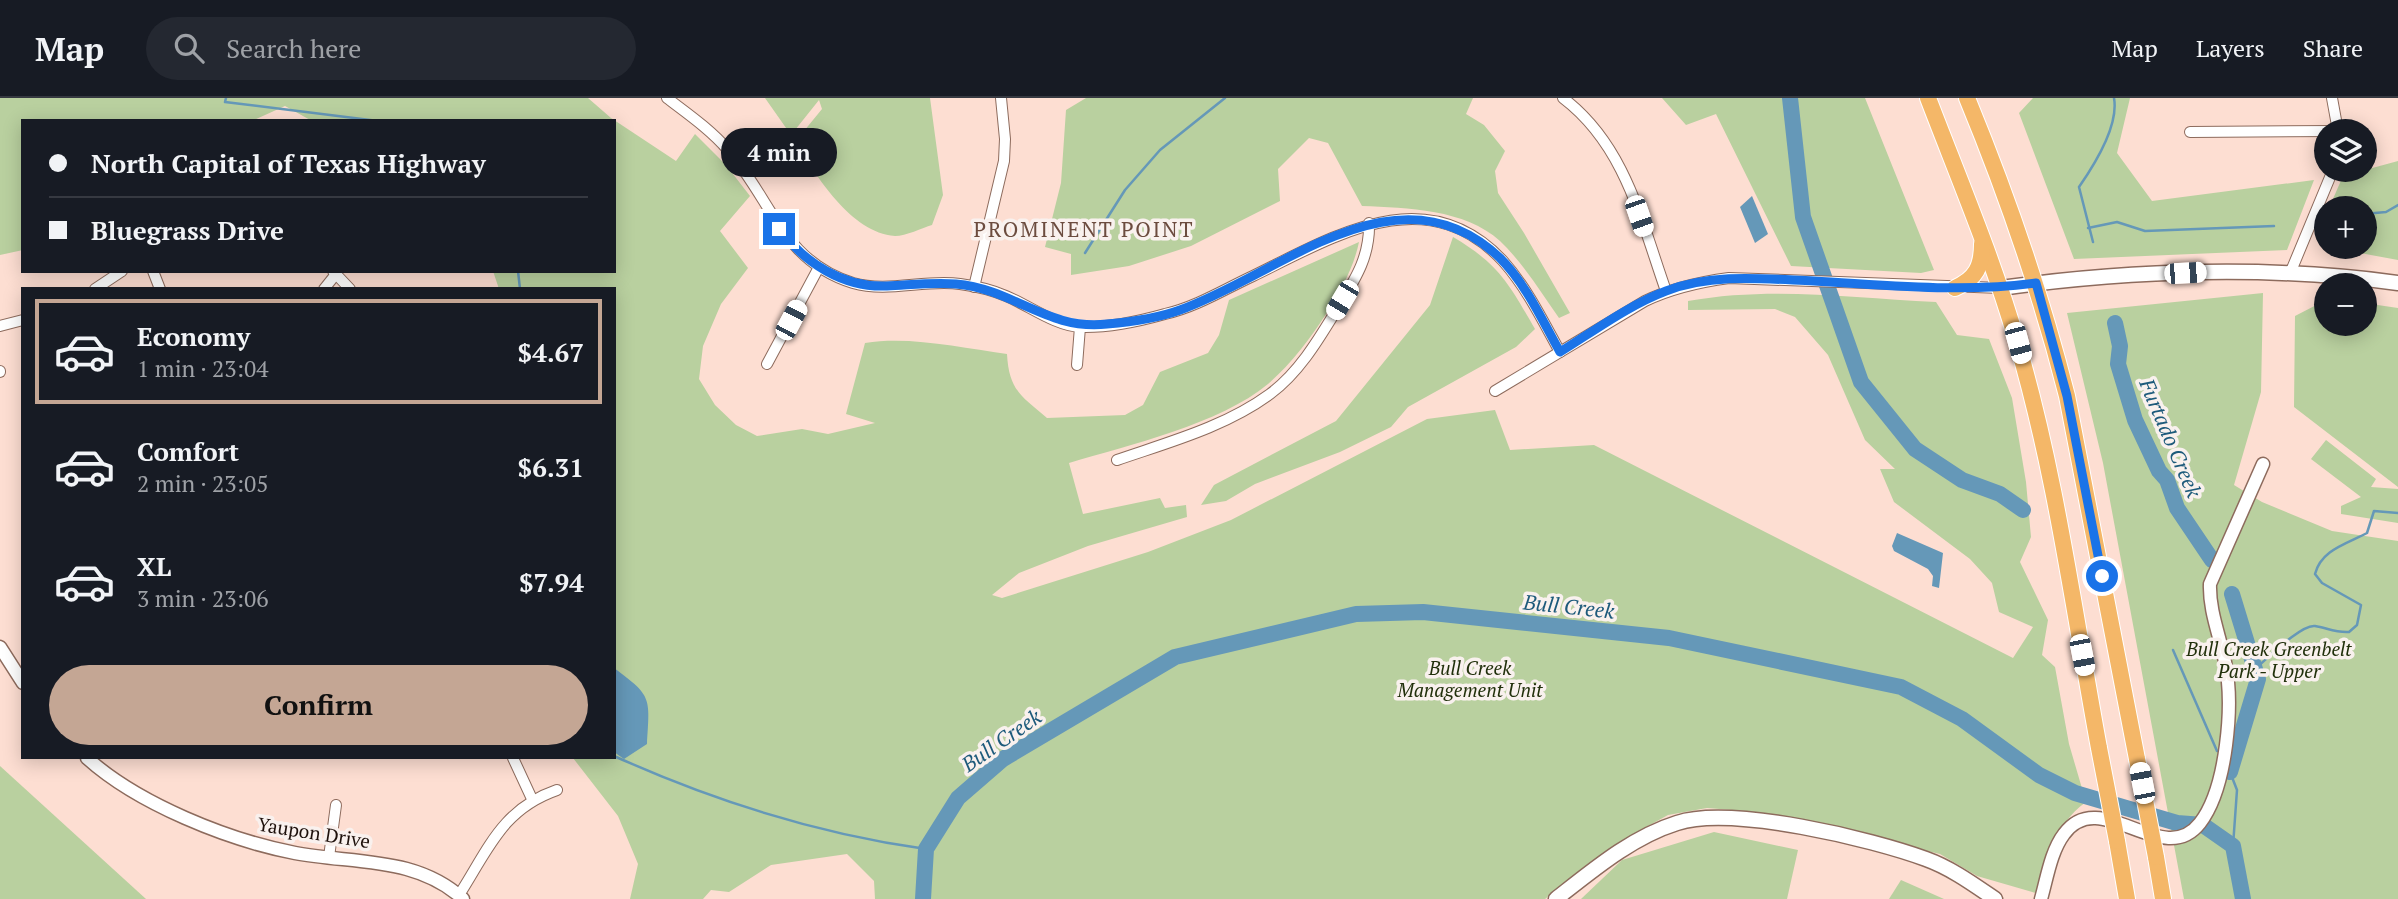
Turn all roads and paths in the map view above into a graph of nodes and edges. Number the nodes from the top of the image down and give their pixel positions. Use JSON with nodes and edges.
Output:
{"nodes":[{"id":1,"x":667,"y":98,"type":"edge"},
{"id":2,"x":1001,"y":98,"type":"edge"},
{"id":3,"x":1563,"y":98,"type":"edge"},
{"id":4,"x":1928,"y":98,"type":"edge"},
{"id":5,"x":1967,"y":98,"type":"edge"},
{"id":6,"x":2332,"y":98,"type":"edge"},
{"id":7,"x":2336,"y":119,"type":"edge"},
{"id":8,"x":2314,"y":131,"type":"edge"},
{"id":9,"x":2190,"y":132,"type":"dead end"},
{"id":10,"x":2328,"y":182,"type":"edge"},
{"id":11,"x":1369,"y":223,"type":"junction"},
{"id":12,"x":1982,"y":238,"type":"junction"},
{"id":13,"x":819,"y":267,"type":"junction"},
{"id":14,"x":2291,"y":271,"type":"junction"},
{"id":15,"x":119,"y":273,"type":"edge"},
{"id":16,"x":335,"y":273,"type":"edge"},
{"id":17,"x":2036,"y":283,"type":"junction"},
{"id":18,"x":2398,"y":283,"type":"edge"},
{"id":19,"x":974,"y":286,"type":"junction"},
{"id":20,"x":98,"y":287,"type":"edge"},
{"id":21,"x":348,"y":287,"type":"edge"},
{"id":22,"x":1955,"y":288,"type":"junction"},
{"id":23,"x":2001,"y":288,"type":"junction"},
{"id":24,"x":1666,"y":291,"type":"junction"},
{"id":25,"x":21,"y":321,"type":"edge"},
{"id":26,"x":0,"y":326,"type":"edge"},
{"id":27,"x":1080,"y":327,"type":"junction"},
{"id":28,"x":1560,"y":352,"type":"junction"},
{"id":29,"x":767,"y":364,"type":"dead end"},
{"id":30,"x":1077,"y":365,"type":"dead end"},
{"id":31,"x":1494,"y":391,"type":"dead end"},
{"id":32,"x":1117,"y":460,"type":"dead end"},
{"id":33,"x":2263,"y":464,"type":"dead end"},
{"id":34,"x":0,"y":647,"type":"edge"},
{"id":35,"x":21,"y":680,"type":"edge"},
{"id":36,"x":88,"y":759,"type":"edge"},
{"id":37,"x":513,"y":759,"type":"edge"},
{"id":38,"x":557,"y":790,"type":"dead end"},
{"id":39,"x":532,"y":799,"type":"junction"},
{"id":40,"x":337,"y":805,"type":"dead end"},
{"id":41,"x":329,"y":857,"type":"junction"},
{"id":42,"x":461,"y":897,"type":"edge"},
{"id":43,"x":1556,"y":899,"type":"edge"},
{"id":44,"x":1995,"y":899,"type":"edge"},
{"id":45,"x":2041,"y":899,"type":"edge"},
{"id":46,"x":2127,"y":899,"type":"edge"},
{"id":47,"x":2163,"y":899,"type":"edge"}],
"edges":[{"from":1,"to":13,"type":"street"},
{"from":2,"to":19,"type":"street"},
{"from":3,"to":24,"type":"street"},
{"from":4,"to":12,"type":"highway"},
{"from":5,"to":17,"type":"highway"},
{"from":6,"to":7,"type":"street"},
{"from":8,"to":9,"type":"street"},
{"from":10,"to":14,"type":"street"},
{"from":11,"to":27,"type":"street"},
{"from":11,"to":28,"type":"street"},
{"from":11,"to":32,"type":"street"},
{"from":12,"to":22,"type":"highway"},
{"from":12,"to":23,"type":"highway"},
{"from":13,"to":19,"type":"street"},
{"from":13,"to":29,"type":"street"},
{"from":14,"to":17,"type":"main road"},
{"from":14,"to":18,"type":"main road"},
{"from":15,"to":20,"type":"street"},
{"from":16,"to":21,"type":"street"},
{"from":17,"to":23,"type":"main road"},
{"from":17,"to":47,"type":"highway","bridge":true},
{"from":19,"to":27,"type":"street"},
{"from":22,"to":23,"type":"street"},
{"from":22,"to":24,"type":"street"},
{"from":23,"to":46,"type":"highway","bridge":true},
{"from":24,"to":28,"type":"street"},
{"from":25,"to":26,"type":"street"},
{"from":27,"to":30,"type":"street"},
{"from":28,"to":31,"type":"street"},
{"from":33,"to":45,"type":"street"},
{"from":34,"to":35,"type":"street"},
{"from":36,"to":41,"type":"street","name":"Yaupon Drive"},
{"from":37,"to":39,"type":"street"},
{"from":38,"to":39,"type":"street"},
{"from":39,"to":42,"type":"street"},
{"from":40,"to":41,"type":"street"},
{"from":41,"to":42,"type":"street","name":"Yaupon Drive"},
{"from":43,"to":44,"type":"main road"}]}
